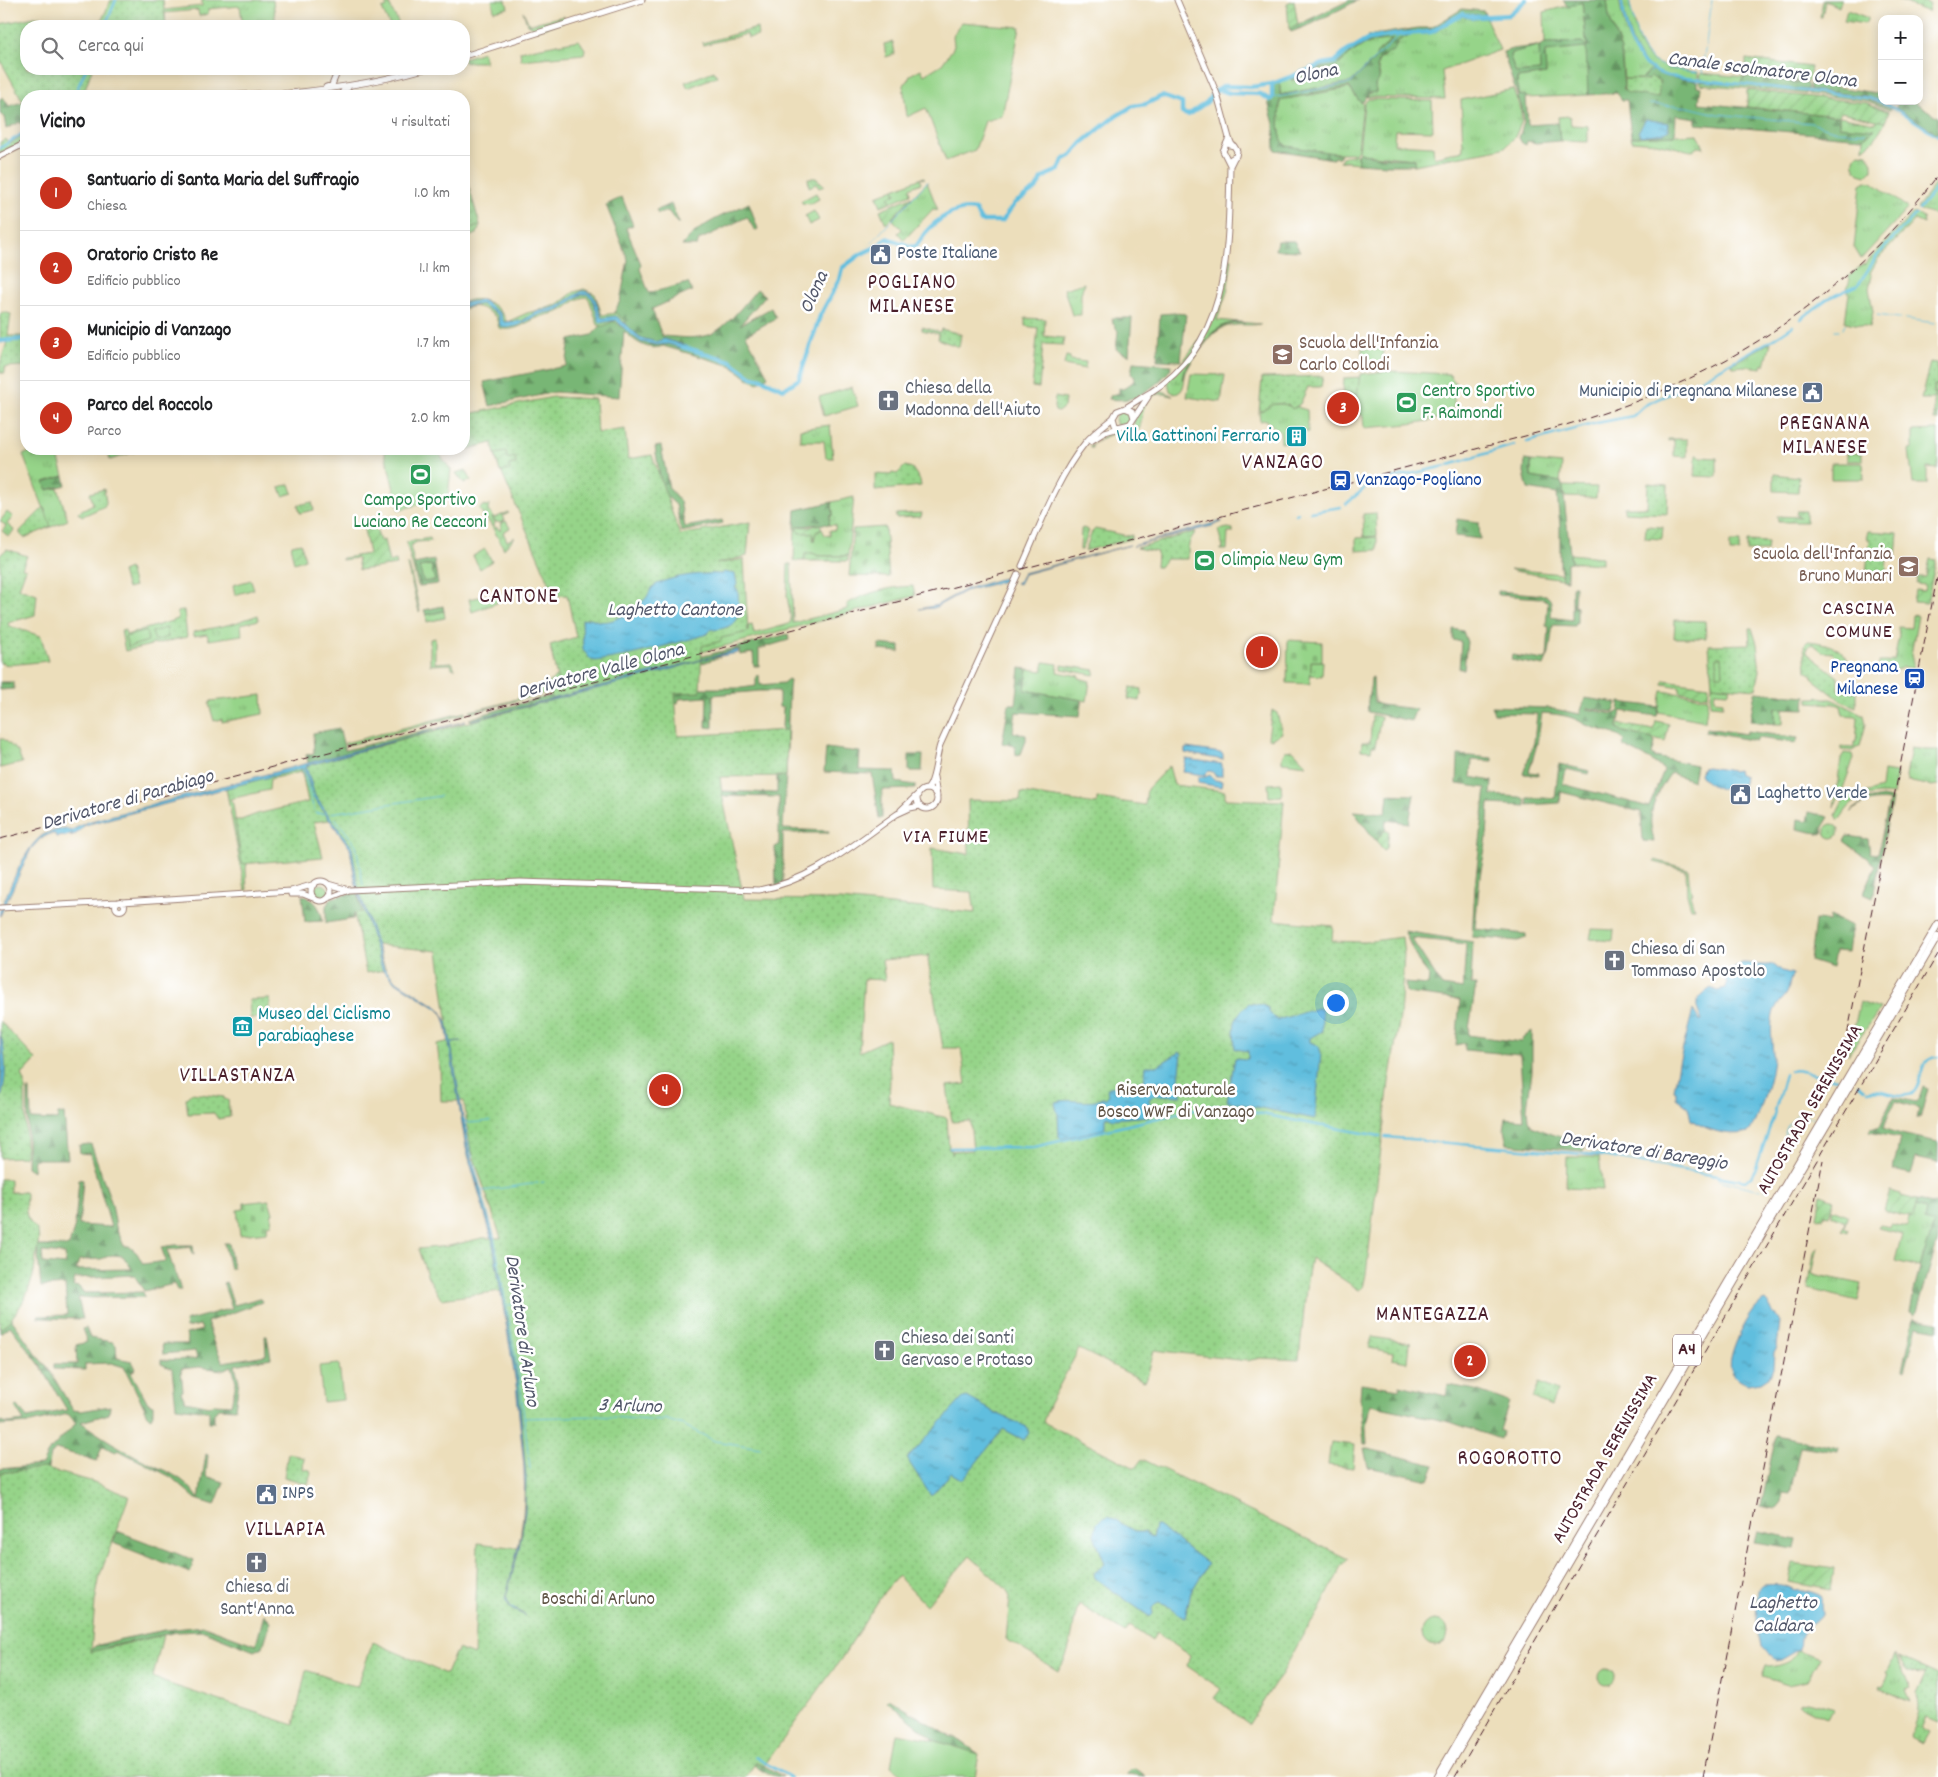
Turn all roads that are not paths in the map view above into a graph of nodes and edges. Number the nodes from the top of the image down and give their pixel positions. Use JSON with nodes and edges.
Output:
{"nodes":[{"id":1,"x":642,"y":0,"type":"edge"},
{"id":2,"x":1177,"y":0,"type":"edge"},
{"id":3,"x":470,"y":54,"type":"edge"},
{"id":4,"x":336,"y":75,"type":"dead end"},
{"id":5,"x":401,"y":75,"type":"edge"},
{"id":6,"x":355,"y":84,"type":"junction"},
{"id":7,"x":328,"y":89,"type":"junction"},
{"id":8,"x":307,"y":90,"type":"joint"},
{"id":9,"x":318,"y":90,"type":"joint"},
{"id":10,"x":335,"y":90,"type":"edge"},
{"id":11,"x":344,"y":90,"type":"edge"},
{"id":12,"x":1229,"y":145,"type":"junction"},
{"id":13,"x":20,"y":146,"type":"edge"},
{"id":14,"x":0,"y":156,"type":"edge"},
{"id":15,"x":1234,"y":158,"type":"junction"},
{"id":16,"x":1227,"y":159,"type":"junction"},
{"id":17,"x":1230,"y":166,"type":"junction"},
{"id":18,"x":1155,"y":390,"type":"junction"},
{"id":19,"x":1125,"y":408,"type":"junction"},
{"id":20,"x":1113,"y":418,"type":"junction"},
{"id":21,"x":1134,"y":418,"type":"junction"},
{"id":22,"x":1120,"y":428,"type":"junction"},
{"id":23,"x":1070,"y":464,"type":"junction"},
{"id":24,"x":1022,"y":566,"type":"dead end"},
{"id":25,"x":1018,"y":574,"type":"dead end"},
{"id":26,"x":934,"y":769,"type":"junction"},
{"id":27,"x":927,"y":789,"type":"junction"},
{"id":28,"x":918,"y":794,"type":"junction"},
{"id":29,"x":937,"y":797,"type":"junction"},
{"id":30,"x":920,"y":806,"type":"junction"},
{"id":31,"x":897,"y":814,"type":"junction"},
{"id":32,"x":315,"y":884,"type":"junction"},
{"id":33,"x":328,"y":884,"type":"junction"},
{"id":34,"x":355,"y":890,"type":"junction"},
{"id":35,"x":314,"y":898,"type":"junction"},
{"id":36,"x":329,"y":898,"type":"junction"},
{"id":37,"x":173,"y":899,"type":"junction"},
{"id":38,"x":98,"y":903,"type":"junction"},
{"id":39,"x":121,"y":904,"type":"junction"},
{"id":40,"x":2,"y":908,"type":"edge"},
{"id":41,"x":1938,"y":924,"type":"edge"},
{"id":42,"x":1938,"y":936,"type":"edge"},
{"id":43,"x":1437,"y":1777,"type":"edge"},
{"id":44,"x":1443,"y":1777,"type":"edge"}],
"edges":[{"from":1,"to":3,"type":"main road"},
{"from":2,"to":12,"type":"main road"},
{"from":4,"to":8,"type":"main road"},
{"from":5,"to":6,"type":"main road"},
{"from":6,"to":7,"type":"main road"},
{"from":6,"to":11,"type":"main road"},
{"from":7,"to":9,"type":"main road"},
{"from":7,"to":10,"type":"main road"},
{"from":8,"to":9,"type":"main road"},
{"from":12,"to":15,"type":"main road"},
{"from":12,"to":16,"type":"main road"},
{"from":13,"to":14,"type":"main road"},
{"from":15,"to":16,"type":"main road"},
{"from":15,"to":17,"type":"main road"},
{"from":16,"to":17,"type":"main road"},
{"from":17,"to":18,"type":"main road"},
{"from":18,"to":19,"type":"main road"},
{"from":18,"to":21,"type":"main road"},
{"from":19,"to":20,"type":"main road"},
{"from":19,"to":21,"type":"main road"},
{"from":20,"to":22,"type":"main road"},
{"from":20,"to":23,"type":"main road"},
{"from":21,"to":22,"type":"main road"},
{"from":22,"to":23,"type":"main road"},
{"from":23,"to":24,"type":"main road"},
{"from":25,"to":26,"type":"main road"},
{"from":26,"to":27,"type":"main road"},
{"from":26,"to":29,"type":"main road"},
{"from":27,"to":28,"type":"main road"},
{"from":27,"to":29,"type":"main road"},
{"from":28,"to":30,"type":"main road"},
{"from":28,"to":31,"type":"main road"},
{"from":29,"to":30,"type":"main road"},
{"from":30,"to":31,"type":"main road"},
{"from":31,"to":34,"type":"main road"},
{"from":32,"to":33,"type":"main road"},
{"from":32,"to":35,"type":"main road"},
{"from":32,"to":37,"type":"main road"},
{"from":33,"to":34,"type":"main road"},
{"from":33,"to":36,"type":"main road"},
{"from":34,"to":36,"type":"main road"},
{"from":35,"to":36,"type":"main road"},
{"from":35,"to":37,"type":"main road"},
{"from":37,"to":39,"type":"main road"},
{"from":38,"to":39,"type":"main road"},
{"from":38,"to":39,"type":"main road"},
{"from":38,"to":40,"type":"main road"},
{"from":41,"to":43,"type":"highway","name":"AUTOSTRADA SERENISSIMA","number":"A4"},
{"from":42,"to":44,"type":"highway","name":"AUTOSTRADA SERENISSIMA","number":"A4"}]}
